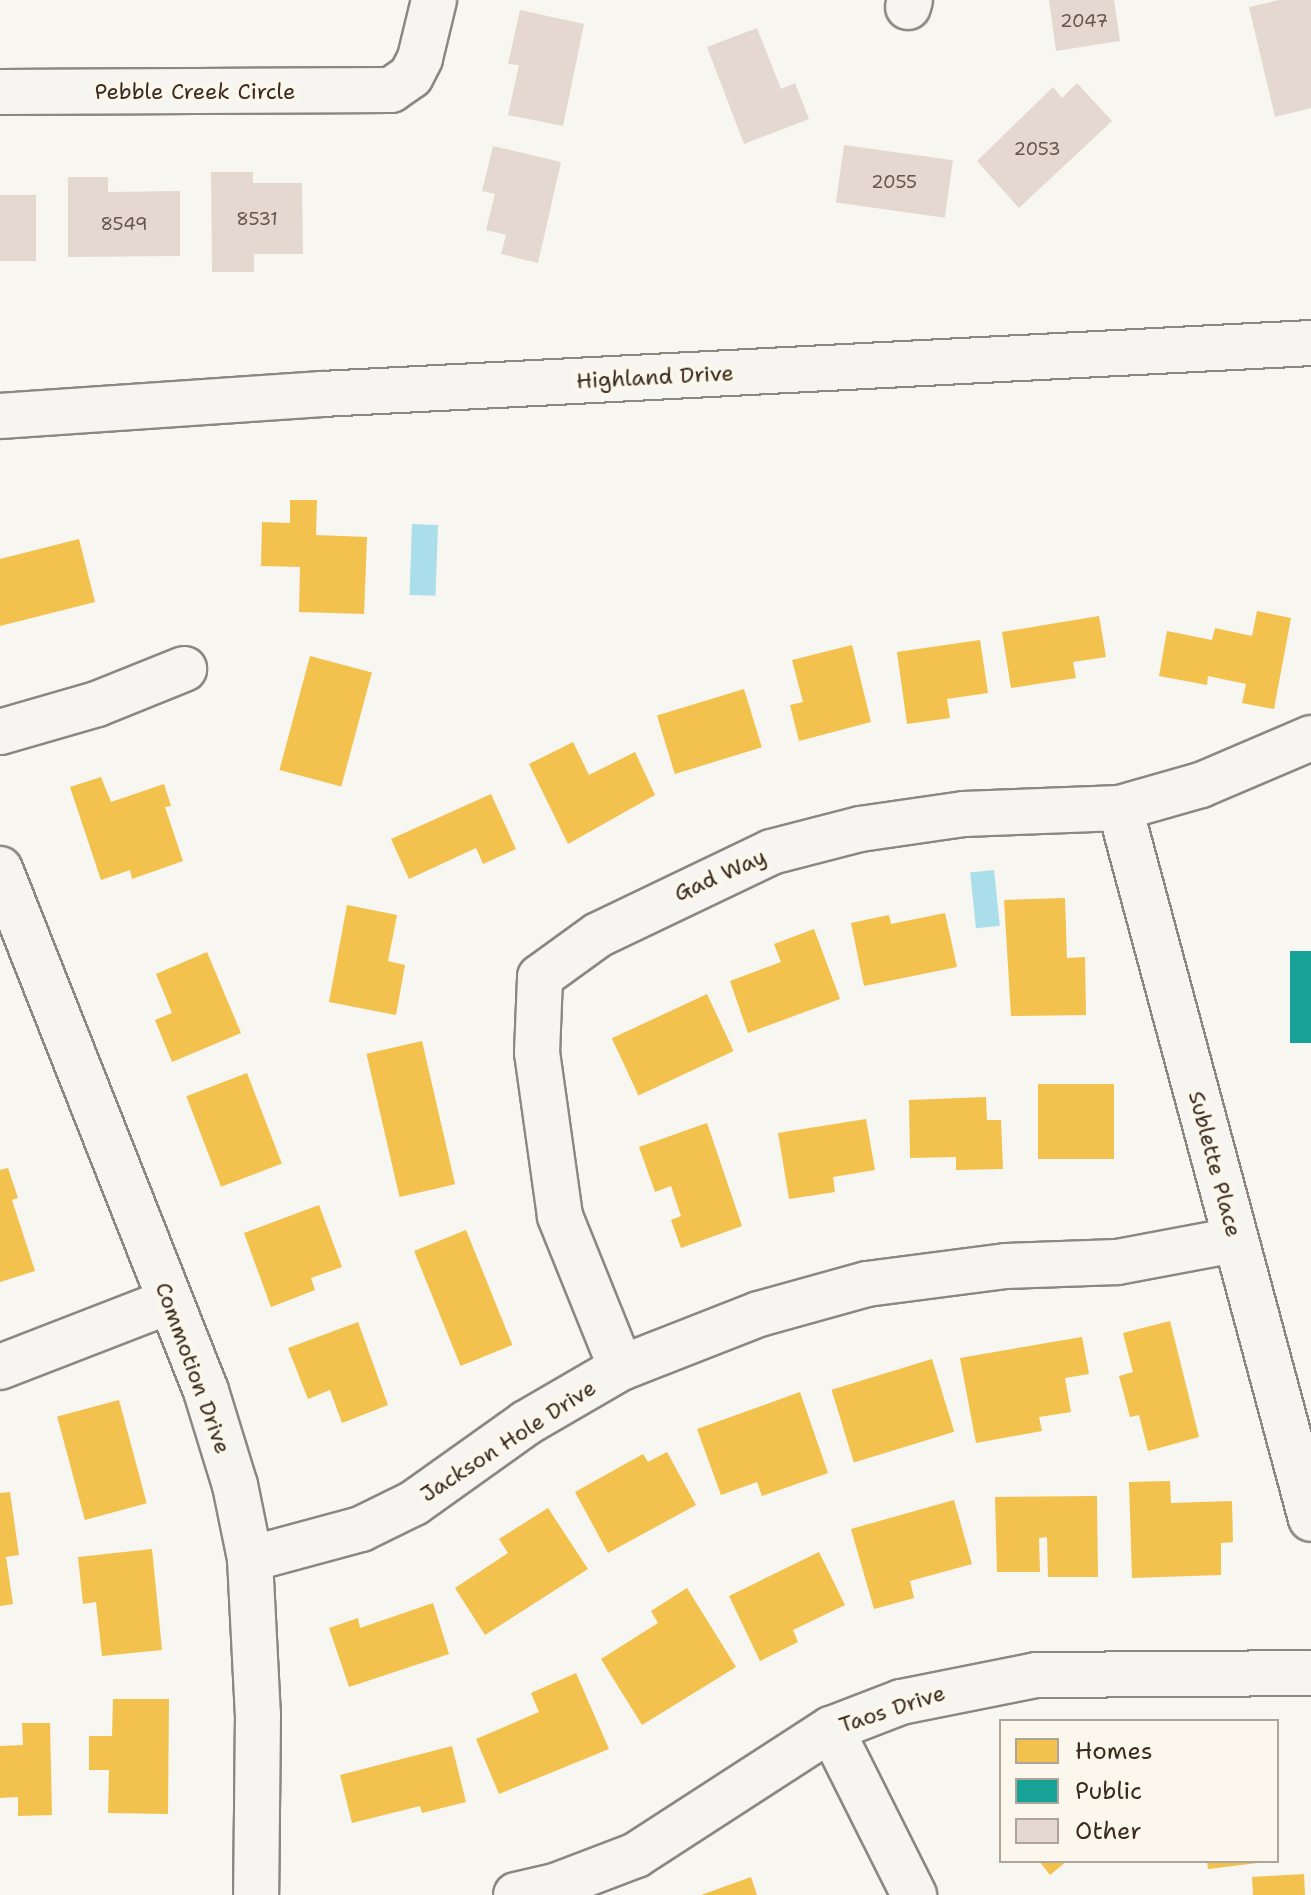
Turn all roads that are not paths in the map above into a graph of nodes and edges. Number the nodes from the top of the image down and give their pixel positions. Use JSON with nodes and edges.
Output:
{"nodes":[{"id":1,"x":434,"y":0,"type":"edge"},
{"id":2,"x":0,"y":92,"type":"edge"},
{"id":3,"x":1311,"y":343,"type":"edge"},
{"id":4,"x":0,"y":416,"type":"edge"},
{"id":5,"x":184,"y":669,"type":"dead end"},
{"id":6,"x":0,"y":732,"type":"edge"},
{"id":7,"x":1311,"y":738,"type":"edge"},
{"id":8,"x":1120,"y":808,"type":"junction"},
{"id":9,"x":0,"y":869,"type":"edge"},
{"id":10,"x":1235,"y":1240,"type":"junction"},
{"id":11,"x":170,"y":1301,"type":"junction"},
{"id":12,"x":0,"y":1367,"type":"edge"},
{"id":13,"x":621,"y":1368,"type":"junction"},
{"id":14,"x":1311,"y":1519,"type":"edge"},
{"id":15,"x":250,"y":1559,"type":"junction"},
{"id":16,"x":1311,"y":1673,"type":"edge"},
{"id":17,"x":831,"y":1729,"type":"junction"},
{"id":18,"x":256,"y":1895,"type":"edge"},
{"id":19,"x":516,"y":1895,"type":"edge"},
{"id":20,"x":914,"y":1895,"type":"edge"}],
"edges":[{"from":1,"to":2,"type":"street","name":"Pebble Creek Circle"},
{"from":3,"to":4,"type":"street","name":"Highland Drive"},
{"from":5,"to":6,"type":"street"},
{"from":7,"to":8,"type":"street","name":"Gad Way"},
{"from":8,"to":10,"type":"street","name":"Sublette Place"},
{"from":8,"to":13,"type":"street","name":"Gad Way"},
{"from":9,"to":11,"type":"street","name":"Commotion Drive"},
{"from":10,"to":13,"type":"street","name":"Jackson Hole Drive"},
{"from":10,"to":14,"type":"street","name":"Sublette Place"},
{"from":11,"to":12,"type":"street"},
{"from":11,"to":15,"type":"street","name":"Commotion Drive"},
{"from":13,"to":15,"type":"street","name":"Jackson Hole Drive"},
{"from":15,"to":18,"type":"street","name":"Commotion Drive"},
{"from":16,"to":17,"type":"street","name":"Taos Drive"},
{"from":17,"to":19,"type":"street","name":"Taos Drive"},
{"from":17,"to":20,"type":"street"}]}
